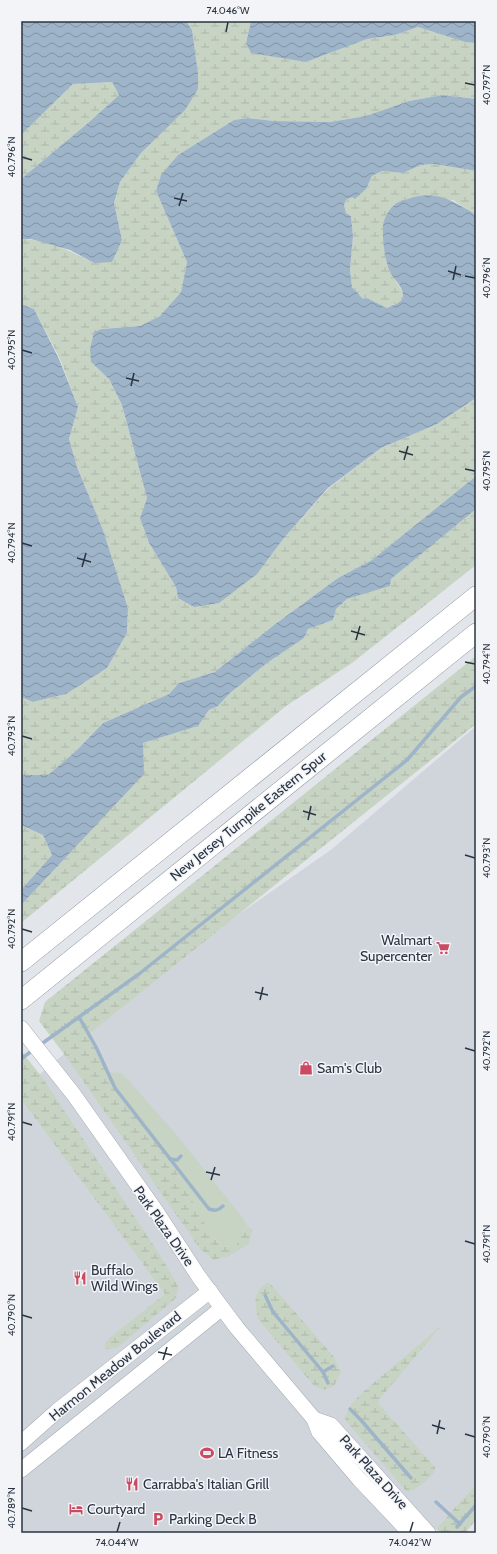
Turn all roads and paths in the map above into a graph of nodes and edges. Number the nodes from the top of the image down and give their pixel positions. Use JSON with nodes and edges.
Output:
{"nodes":[{"id":1,"x":476,"y":596,"type":"edge"},
{"id":2,"x":476,"y":633,"type":"edge"},
{"id":3,"x":21,"y":962,"type":"edge"},
{"id":4,"x":21,"y":1000,"type":"edge"},
{"id":5,"x":21,"y":1028,"type":"edge"},
{"id":6,"x":210,"y":1291,"type":"junction"},
{"id":7,"x":222,"y":1308,"type":"junction"},
{"id":8,"x":21,"y":1443,"type":"edge"},
{"id":9,"x":21,"y":1470,"type":"edge"},
{"id":10,"x":407,"y":1523,"type":"edge"},
{"id":11,"x":428,"y":1533,"type":"edge"}],
"edges":[{"from":1,"to":3,"type":"highway","name":"New Jersey Turnpike Eastern Spur"},
{"from":2,"to":4,"type":"highway","name":"New Jersey Turnpike Eastern Spur"},
{"from":5,"to":6,"type":"street","name":"Park Plaza Drive"},
{"from":6,"to":7,"type":"street","name":"Park Plaza Drive"},
{"from":6,"to":8,"type":"street","name":"Harmon Meadow Boulevard"},
{"from":7,"to":9,"type":"street","name":"Harmon Meadow Boulevard"},
{"from":7,"to":10,"type":"street","name":"Park Plaza Drive"},
{"from":10,"to":11,"type":"street","name":"Park Plaza Drive"}]}
